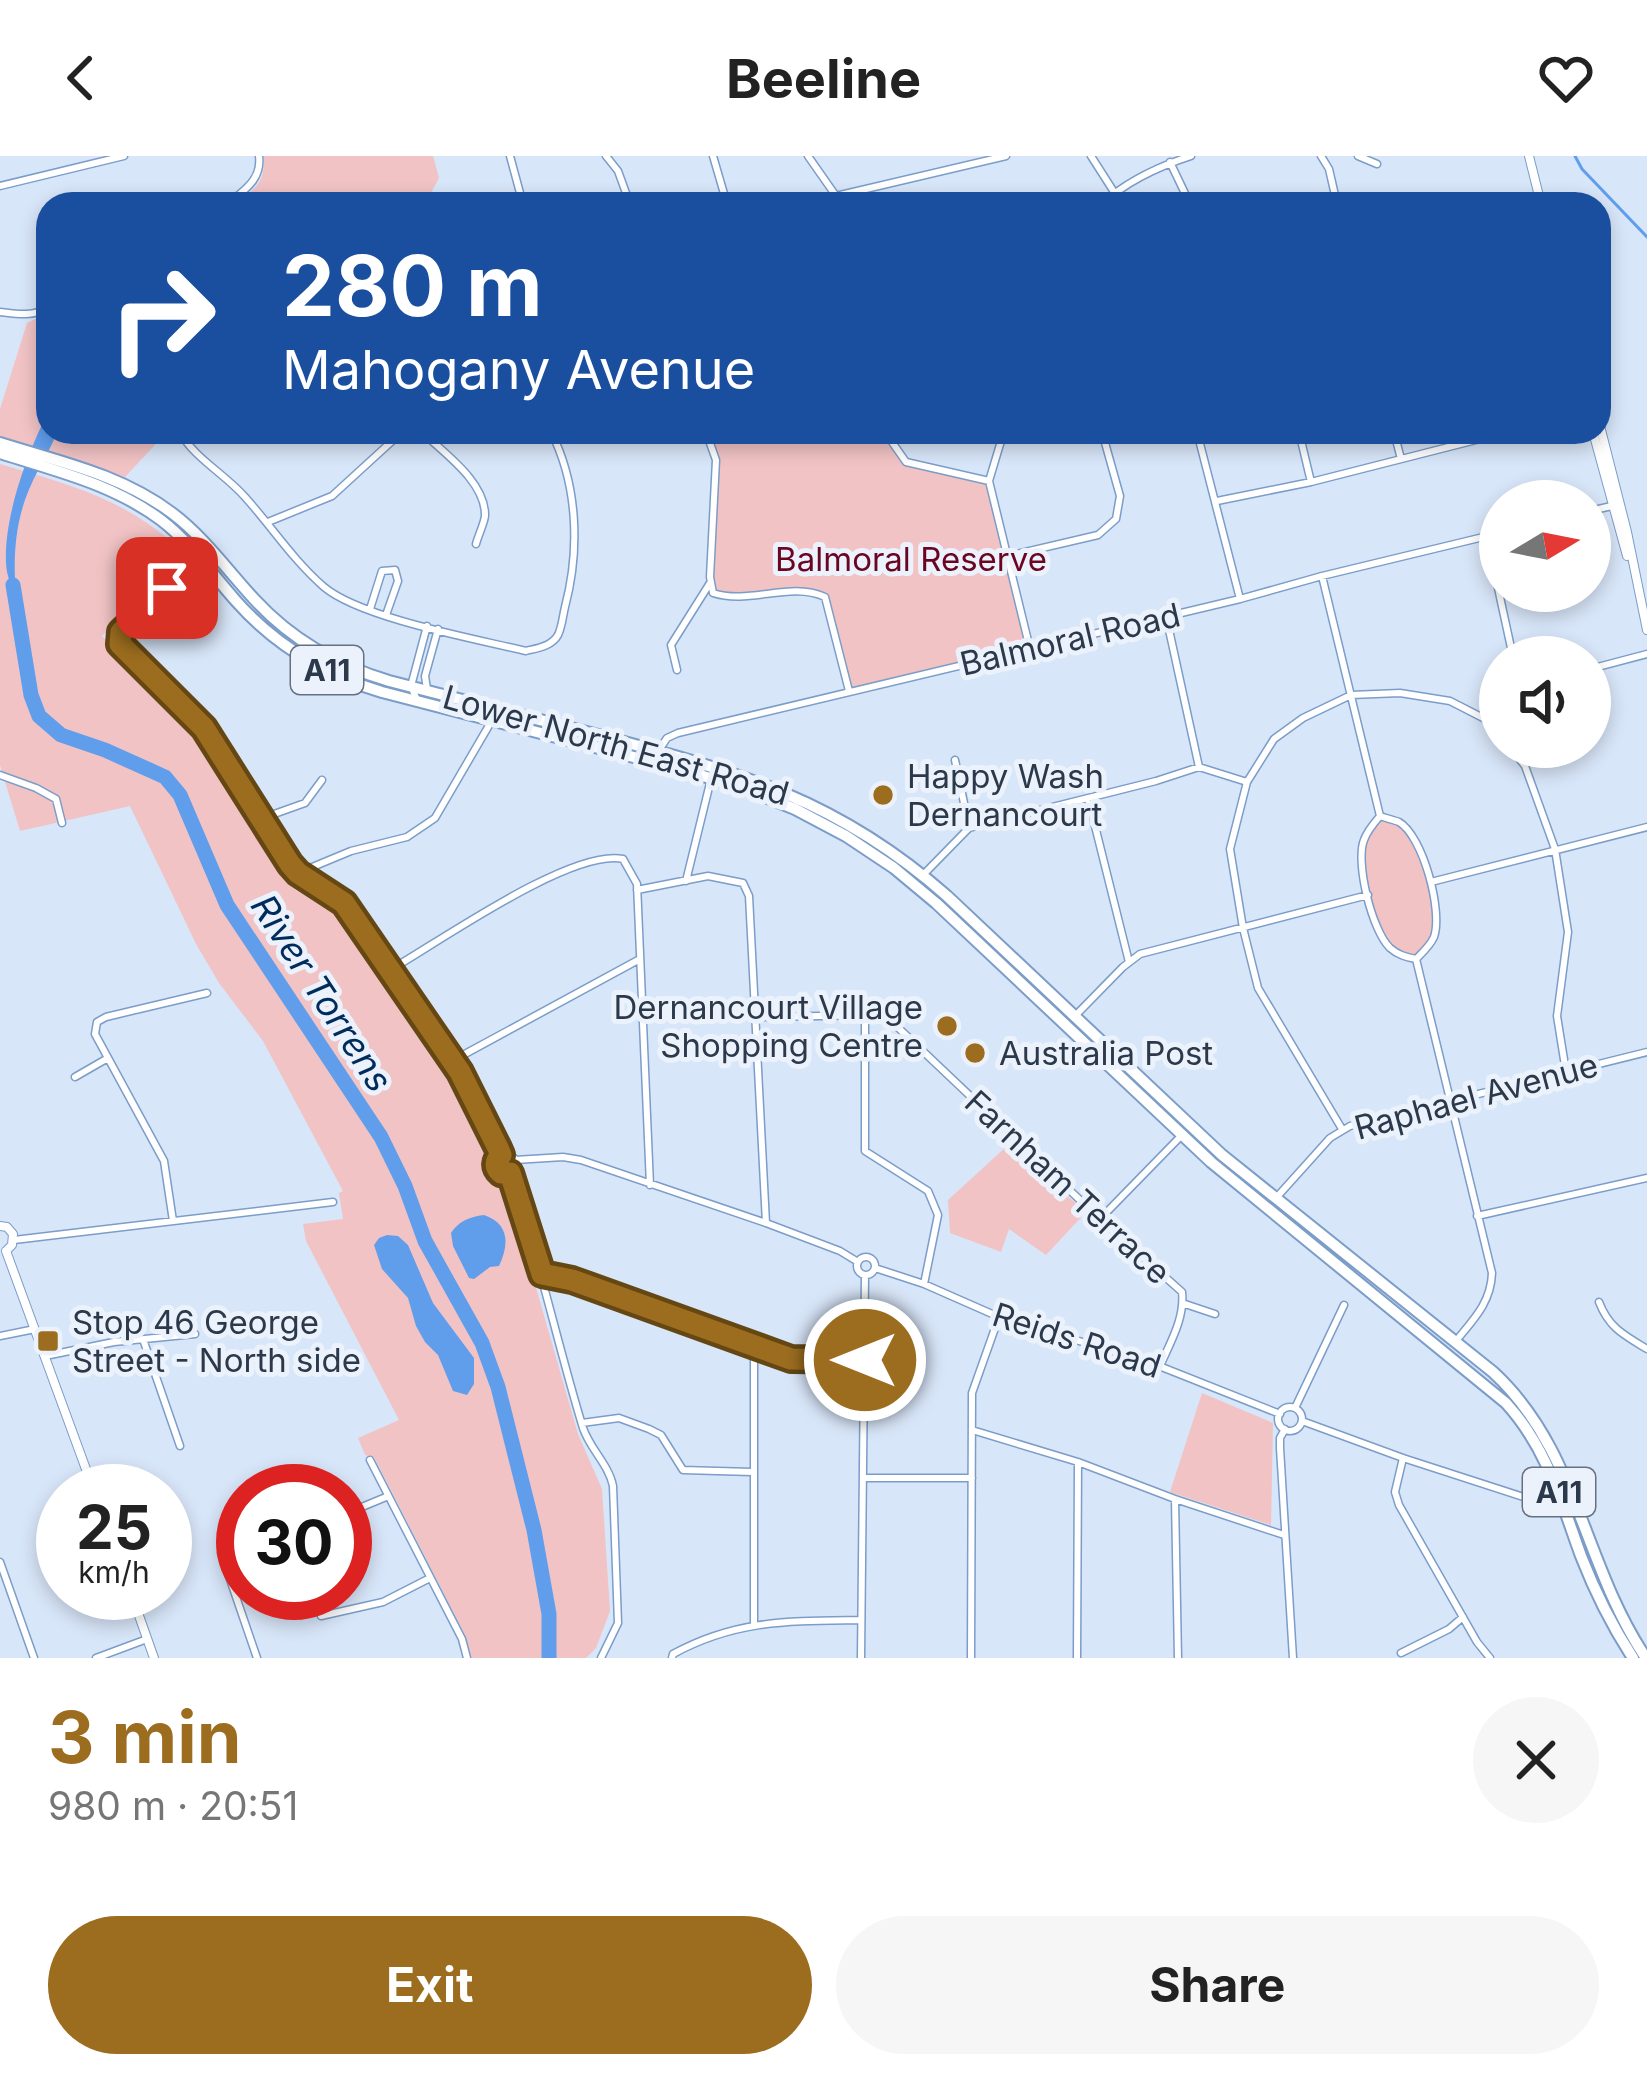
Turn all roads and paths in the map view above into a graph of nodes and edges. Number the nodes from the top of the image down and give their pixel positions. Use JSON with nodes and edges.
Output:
{"nodes":[{"id":1,"x":124,"y":156,"type":"edge"},
{"id":2,"x":259,"y":156,"type":"edge"},
{"id":3,"x":510,"y":156,"type":"edge"},
{"id":4,"x":606,"y":156,"type":"edge"},
{"id":5,"x":713,"y":156,"type":"edge"},
{"id":6,"x":808,"y":156,"type":"edge"},
{"id":7,"x":1006,"y":156,"type":"edge"},
{"id":8,"x":1091,"y":156,"type":"edge"},
{"id":9,"x":1178,"y":156,"type":"edge"},
{"id":10,"x":1191,"y":156,"type":"edge"},
{"id":11,"x":1321,"y":156,"type":"edge"},
{"id":12,"x":1358,"y":156,"type":"edge"},
{"id":13,"x":1529,"y":156,"type":"edge"},
{"id":14,"x":1170,"y":162,"type":"junction"},
{"id":15,"x":1377,"y":164,"type":"dead end"},
{"id":16,"x":0,"y":186,"type":"edge"},
{"id":17,"x":242,"y":192,"type":"edge"},
{"id":18,"x":520,"y":192,"type":"edge"},
{"id":19,"x":626,"y":192,"type":"edge"},
{"id":20,"x":724,"y":192,"type":"edge"},
{"id":21,"x":833,"y":192,"type":"edge"},
{"id":22,"x":853,"y":192,"type":"edge"},
{"id":23,"x":1114,"y":192,"type":"joint"},
{"id":24,"x":1184,"y":192,"type":"edge"},
{"id":25,"x":1334,"y":192,"type":"edge"},
{"id":26,"x":1537,"y":192,"type":"edge"},
{"id":27,"x":0,"y":312,"type":"edge"},
{"id":28,"x":36,"y":313,"type":"edge"},
{"id":29,"x":0,"y":443,"type":"edge"},
{"id":30,"x":187,"y":444,"type":"edge"},
{"id":31,"x":389,"y":444,"type":"edge"},
{"id":32,"x":434,"y":444,"type":"edge"},
{"id":33,"x":556,"y":444,"type":"edge"},
{"id":34,"x":710,"y":444,"type":"edge"},
{"id":35,"x":893,"y":444,"type":"edge"},
{"id":36,"x":1000,"y":444,"type":"edge"},
{"id":37,"x":1105,"y":444,"type":"edge"},
{"id":38,"x":1200,"y":444,"type":"edge"},
{"id":39,"x":1301,"y":444,"type":"edge"},
{"id":40,"x":1397,"y":444,"type":"edge"},
{"id":41,"x":1460,"y":444,"type":"edge"},
{"id":42,"x":1597,"y":444,"type":"edge"},
{"id":43,"x":1604,"y":444,"type":"edge"},
{"id":44,"x":10,"y":453,"type":"edge"},
{"id":45,"x":1401,"y":459,"type":"junction"},
{"id":46,"x":989,"y":481,"type":"junction"},
{"id":47,"x":1311,"y":482,"type":"junction"},
{"id":48,"x":1217,"y":501,"type":"junction"},
{"id":49,"x":1616,"y":504,"type":"junction"},
{"id":50,"x":1611,"y":505,"type":"edge"},
{"id":51,"x":266,"y":523,"type":"junction"},
{"id":52,"x":1479,"y":539,"type":"edge"},
{"id":53,"x":476,"y":544,"type":"dead end"},
{"id":54,"x":204,"y":552,"type":"junction"},
{"id":55,"x":1007,"y":556,"type":"junction"},
{"id":56,"x":1322,"y":576,"type":"junction"},
{"id":57,"x":711,"y":582,"type":"junction"},
{"id":58,"x":1240,"y":599,"type":"junction"},
{"id":59,"x":370,"y":609,"type":"junction"},
{"id":60,"x":386,"y":615,"type":"junction"},
{"id":61,"x":1166,"y":616,"type":"junction"},
{"id":62,"x":427,"y":626,"type":"junction"},
{"id":63,"x":438,"y":629,"type":"junction"},
{"id":64,"x":1647,"y":630,"type":"edge"},
{"id":65,"x":1030,"y":649,"type":"junction"},
{"id":66,"x":1647,"y":654,"type":"edge"},
{"id":67,"x":1611,"y":663,"type":"edge"},
{"id":68,"x":677,"y":670,"type":"dead end"},
{"id":69,"x":411,"y":686,"type":"junction"},
{"id":70,"x":849,"y":692,"type":"junction"},
{"id":71,"x":422,"y":695,"type":"junction"},
{"id":72,"x":1351,"y":695,"type":"junction"},
{"id":73,"x":494,"y":714,"type":"junction"},
{"id":74,"x":1479,"y":716,"type":"edge"},
{"id":75,"x":656,"y":756,"type":"junction"},
{"id":76,"x":955,"y":760,"type":"dead end"},
{"id":77,"x":1199,"y":766,"type":"junction"},
{"id":78,"x":1526,"y":768,"type":"edge"},
{"id":79,"x":713,"y":773,"type":"junction"},
{"id":80,"x":0,"y":775,"type":"edge"},
{"id":81,"x":322,"y":780,"type":"dead end"},
{"id":82,"x":1247,"y":782,"type":"junction"},
{"id":83,"x":1088,"y":798,"type":"junction"},
{"id":84,"x":1380,"y":816,"type":"junction"},
{"id":85,"x":263,"y":818,"type":"junction"},
{"id":86,"x":62,"y":824,"type":"dead end"},
{"id":87,"x":1647,"y":827,"type":"edge"},
{"id":88,"x":969,"y":828,"type":"junction"},
{"id":89,"x":1555,"y":849,"type":"junction"},
{"id":90,"x":298,"y":873,"type":"junction"},
{"id":91,"x":923,"y":875,"type":"junction"},
{"id":92,"x":686,"y":880,"type":"junction"},
{"id":93,"x":1431,"y":882,"type":"junction"},
{"id":94,"x":637,"y":887,"type":"junction"},
{"id":95,"x":1368,"y":895,"type":"junction"},
{"id":96,"x":1244,"y":928,"type":"junction"},
{"id":97,"x":640,"y":959,"type":"junction"},
{"id":98,"x":1416,"y":959,"type":"junction"},
{"id":99,"x":1129,"y":962,"type":"junction"},
{"id":100,"x":390,"y":970,"type":"junction"},
{"id":101,"x":207,"y":993,"type":"dead end"},
{"id":102,"x":865,"y":1015,"type":"junction"},
{"id":103,"x":756,"y":1017,"type":"junction"},
{"id":104,"x":1071,"y":1021,"type":"junction"},
{"id":105,"x":1647,"y":1052,"type":"edge"},
{"id":106,"x":108,"y":1058,"type":"junction"},
{"id":107,"x":452,"y":1061,"type":"junction"},
{"id":108,"x":1566,"y":1072,"type":"junction"},
{"id":109,"x":75,"y":1077,"type":"dead end"},
{"id":110,"x":1449,"y":1101,"type":"junction"},
{"id":111,"x":1342,"y":1130,"type":"junction"},
{"id":112,"x":1186,"y":1131,"type":"junction"},
{"id":113,"x":501,"y":1155,"type":"junction"},
{"id":114,"x":515,"y":1160,"type":"junction"},
{"id":115,"x":510,"y":1173,"type":"junction"},
{"id":116,"x":1647,"y":1178,"type":"edge"},
{"id":117,"x":650,"y":1185,"type":"junction"},
{"id":118,"x":333,"y":1202,"type":"dead end"},
{"id":119,"x":1270,"y":1204,"type":"junction"},
{"id":120,"x":1478,"y":1216,"type":"junction"},
{"id":121,"x":1100,"y":1219,"type":"junction"},
{"id":122,"x":173,"y":1221,"type":"junction"},
{"id":123,"x":766,"y":1223,"type":"junction"},
{"id":124,"x":0,"y":1226,"type":"edge"},
{"id":125,"x":14,"y":1240,"type":"junction"},
{"id":126,"x":3,"y":1252,"type":"edge"},
{"id":127,"x":858,"y":1262,"type":"junction"},
{"id":128,"x":875,"y":1268,"type":"junction"},
{"id":129,"x":542,"y":1274,"type":"junction"},
{"id":130,"x":865,"y":1275,"type":"junction"},
{"id":131,"x":924,"y":1284,"type":"junction"},
{"id":132,"x":1599,"y":1302,"type":"dead end"},
{"id":133,"x":1184,"y":1303,"type":"junction"},
{"id":134,"x":1344,"y":1305,"type":"dead end"},
{"id":135,"x":1215,"y":1314,"type":"dead end"},
{"id":136,"x":999,"y":1317,"type":"junction"},
{"id":137,"x":35,"y":1329,"type":"junction"},
{"id":138,"x":195,"y":1334,"type":"dead end"},
{"id":139,"x":0,"y":1336,"type":"edge"},
{"id":140,"x":143,"y":1340,"type":"junction"},
{"id":141,"x":1455,"y":1342,"type":"junction"},
{"id":142,"x":754,"y":1348,"type":"junction"},
{"id":143,"x":1647,"y":1349,"type":"edge"},
{"id":144,"x":1446,"y":1353,"type":"junction"},
{"id":145,"x":45,"y":1356,"type":"junction"},
{"id":146,"x":865,"y":1360,"type":"junction"},
{"id":147,"x":1160,"y":1366,"type":"junction"},
{"id":148,"x":1295,"y":1408,"type":"junction"},
{"id":149,"x":1280,"y":1414,"type":"junction"},
{"id":150,"x":1302,"y":1421,"type":"junction"},
{"id":151,"x":582,"y":1423,"type":"junction"},
{"id":152,"x":1285,"y":1429,"type":"junction"},
{"id":153,"x":972,"y":1430,"type":"junction"},
{"id":154,"x":180,"y":1446,"type":"dead end"},
{"id":155,"x":1403,"y":1458,"type":"junction"},
{"id":156,"x":370,"y":1460,"type":"dead end"},
{"id":157,"x":1078,"y":1462,"type":"junction"},
{"id":158,"x":84,"y":1464,"type":"edge"},
{"id":159,"x":752,"y":1472,"type":"junction"},
{"id":160,"x":864,"y":1478,"type":"junction"},
{"id":161,"x":972,"y":1478,"type":"junction"},
{"id":162,"x":1557,"y":1485,"type":"junction"},
{"id":163,"x":386,"y":1497,"type":"junction"},
{"id":164,"x":1175,"y":1499,"type":"junction"},
{"id":165,"x":1531,"y":1499,"type":"junction"},
{"id":166,"x":1568,"y":1500,"type":"junction"},
{"id":167,"x":372,"y":1503,"type":"edge"},
{"id":168,"x":1283,"y":1534,"type":"junction"},
{"id":169,"x":0,"y":1562,"type":"edge"},
{"id":170,"x":430,"y":1578,"type":"junction"},
{"id":171,"x":10,"y":1590,"type":"junction"},
{"id":172,"x":0,"y":1594,"type":"edge"},
{"id":173,"x":372,"y":1604,"type":"edge"},
{"id":174,"x":1463,"y":1617,"type":"junction"},
{"id":175,"x":140,"y":1620,"type":"edge"},
{"id":176,"x":244,"y":1620,"type":"edge"},
{"id":177,"x":861,"y":1620,"type":"junction"},
{"id":178,"x":754,"y":1624,"type":"junction"},
{"id":179,"x":147,"y":1639,"type":"junction"},
{"id":180,"x":1401,"y":1653,"type":"dead end"},
{"id":181,"x":34,"y":1658,"type":"edge"},
{"id":182,"x":96,"y":1658,"type":"edge"},
{"id":183,"x":154,"y":1658,"type":"edge"},
{"id":184,"x":257,"y":1658,"type":"edge"},
{"id":185,"x":466,"y":1658,"type":"edge"},
{"id":186,"x":602,"y":1658,"type":"edge"},
{"id":187,"x":672,"y":1658,"type":"edge"},
{"id":188,"x":861,"y":1658,"type":"edge"},
{"id":189,"x":971,"y":1658,"type":"edge"},
{"id":190,"x":1077,"y":1658,"type":"edge"},
{"id":191,"x":1178,"y":1658,"type":"edge"},
{"id":192,"x":1293,"y":1658,"type":"edge"},
{"id":193,"x":1490,"y":1658,"type":"edge"},
{"id":194,"x":1633,"y":1658,"type":"edge"},
{"id":195,"x":1646,"y":1658,"type":"edge"}],
"edges":[{"from":1,"to":16,"type":"street"},
{"from":2,"to":17,"type":"street"},
{"from":3,"to":18,"type":"street"},
{"from":4,"to":19,"type":"street"},
{"from":5,"to":20,"type":"street"},
{"from":6,"to":21,"type":"street"},
{"from":7,"to":22,"type":"street"},
{"from":8,"to":23,"type":"street"},
{"from":9,"to":14,"type":"street"},
{"from":10,"to":14,"type":"street"},
{"from":11,"to":25,"type":"street"},
{"from":12,"to":15,"type":"street"},
{"from":13,"to":26,"type":"street"},
{"from":14,"to":23,"type":"street"},
{"from":14,"to":24,"type":"street"},
{"from":27,"to":28,"type":"street"},
{"from":29,"to":44,"type":"main road","name":"Lower North East Road","number":"A11"},
{"from":30,"to":51,"type":"street"},
{"from":31,"to":51,"type":"street"},
{"from":32,"to":53,"type":"street"},
{"from":33,"to":63,"type":"street"},
{"from":34,"to":57,"type":"street"},
{"from":35,"to":46,"type":"street"},
{"from":36,"to":46,"type":"street"},
{"from":37,"to":55,"type":"street"},
{"from":38,"to":48,"type":"street"},
{"from":39,"to":47,"type":"street"},
{"from":40,"to":45,"type":"street"},
{"from":41,"to":45,"type":"street"},
{"from":42,"to":49,"type":"street"},
{"from":43,"to":49,"type":"street"},
{"from":44,"to":54,"type":"main road","name":"Lower North East Road","number":"A11"},
{"from":45,"to":47,"type":"street"},
{"from":46,"to":55,"type":"street"},
{"from":47,"to":48,"type":"street"},
{"from":48,"to":58,"type":"street"},
{"from":49,"to":50,"type":"street"},
{"from":49,"to":64,"type":"street"},
{"from":51,"to":59,"type":"street"},
{"from":52,"to":56,"type":"street","name":"Balmoral Road"},
{"from":54,"to":69,"type":"main road","name":"Lower North East Road","number":"A11"},
{"from":54,"to":71,"type":"main road","name":"Lower North East Road","number":"A11"},
{"from":54,"to":85,"type":"street"},
{"from":55,"to":65,"type":"street"},
{"from":56,"to":58,"type":"street","name":"Balmoral Road"},
{"from":56,"to":72,"type":"street"},
{"from":57,"to":68,"type":"street"},
{"from":57,"to":70,"type":"street"},
{"from":58,"to":61,"type":"street","name":"Balmoral Road"},
{"from":59,"to":60,"type":"street"},
{"from":59,"to":60,"type":"street"},
{"from":60,"to":62,"type":"street"},
{"from":61,"to":65,"type":"street","name":"Balmoral Road"},
{"from":61,"to":77,"type":"street"},
{"from":62,"to":63,"type":"street"},
{"from":62,"to":69,"type":"street"},
{"from":63,"to":71,"type":"street"},
{"from":65,"to":70,"type":"street","name":"Balmoral Road"},
{"from":66,"to":67,"type":"street"},
{"from":69,"to":71,"type":"main road","name":"Lower North East Road","number":"A11"},
{"from":70,"to":75,"type":"street","name":"Balmoral Road"},
{"from":71,"to":73,"type":"main road","name":"Lower North East Road","number":"A11"},
{"from":72,"to":74,"type":"street"},
{"from":72,"to":82,"type":"street"},
{"from":72,"to":84,"type":"street"},
{"from":73,"to":75,"type":"main road","name":"Lower North East Road","number":"A11"},
{"from":73,"to":90,"type":"street"},
{"from":75,"to":79,"type":"main road","name":"Lower North East Road","number":"A11"},
{"from":76,"to":88,"type":"street"},
{"from":77,"to":82,"type":"street"},
{"from":77,"to":83,"type":"street"},
{"from":78,"to":89,"type":"street"},
{"from":79,"to":91,"type":"main road","name":"Lower North East Road","number":"A11"},
{"from":79,"to":92,"type":"street"},
{"from":79,"to":104,"type":"main road","name":"Lower North East Road","number":"A11"},
{"from":80,"to":86,"type":"street"},
{"from":81,"to":85,"type":"street"},
{"from":82,"to":96,"type":"street"},
{"from":83,"to":88,"type":"street"},
{"from":83,"to":99,"type":"street"},
{"from":84,"to":93,"type":"street"},
{"from":84,"to":95,"type":"street"},
{"from":85,"to":90,"type":"street"},
{"from":87,"to":89,"type":"street"},
{"from":88,"to":91,"type":"street"},
{"from":89,"to":93,"type":"street"},
{"from":89,"to":108,"type":"street"},
{"from":90,"to":100,"type":"street"},
{"from":91,"to":104,"type":"main road","name":"Lower North East Road","number":"A11"},
{"from":92,"to":94,"type":"street"},
{"from":92,"to":103,"type":"street"},
{"from":93,"to":98,"type":"street"},
{"from":94,"to":97,"type":"street"},
{"from":94,"to":100,"type":"street"},
{"from":95,"to":96,"type":"street"},
{"from":95,"to":98,"type":"street"},
{"from":96,"to":99,"type":"street"},
{"from":96,"to":111,"type":"street"},
{"from":97,"to":107,"type":"street"},
{"from":97,"to":117,"type":"street"},
{"from":98,"to":110,"type":"street"},
{"from":99,"to":104,"type":"street"},
{"from":100,"to":107,"type":"street"},
{"from":101,"to":106,"type":"street"},
{"from":102,"to":103,"type":"street"},
{"from":102,"to":121,"type":"street","name":"Farnham Terrace"},
{"from":102,"to":131,"type":"street"},
{"from":103,"to":123,"type":"street"},
{"from":104,"to":112,"type":"main road","name":"Lower North East Road","number":"A11"},
{"from":105,"to":108,"type":"street","name":"Raphael Avenue"},
{"from":106,"to":109,"type":"street"},
{"from":106,"to":122,"type":"street"},
{"from":107,"to":113,"type":"street"},
{"from":108,"to":110,"type":"street","name":"Raphael Avenue"},
{"from":110,"to":111,"type":"street","name":"Raphael Avenue"},
{"from":110,"to":120,"type":"street"},
{"from":111,"to":119,"type":"street","name":"Raphael Avenue"},
{"from":112,"to":119,"type":"main road","name":"Lower North East Road","number":"A11"},
{"from":112,"to":121,"type":"street"},
{"from":113,"to":114,"type":"street"},
{"from":113,"to":115,"type":"street"},
{"from":114,"to":115,"type":"street"},
{"from":114,"to":117,"type":"street"},
{"from":115,"to":129,"type":"street"},
{"from":116,"to":120,"type":"street"},
{"from":117,"to":123,"type":"street"},
{"from":118,"to":122,"type":"street"},
{"from":119,"to":141,"type":"main road","name":"Lower North East Road","number":"A11"},
{"from":119,"to":144,"type":"main road","name":"Lower North East Road","number":"A11"},
{"from":120,"to":141,"type":"street"},
{"from":121,"to":133,"type":"street","name":"Farnham Terrace"},
{"from":122,"to":125,"type":"street"},
{"from":123,"to":127,"type":"street"},
{"from":124,"to":125,"type":"street"},
{"from":125,"to":126,"type":"street"},
{"from":126,"to":137,"type":"street"},
{"from":127,"to":128,"type":"street"},
{"from":127,"to":130,"type":"street"},
{"from":128,"to":130,"type":"street"},
{"from":128,"to":131,"type":"street","name":"Reids Road"},
{"from":129,"to":142,"type":"street"},
{"from":129,"to":151,"type":"street"},
{"from":130,"to":146,"type":"street"},
{"from":131,"to":136,"type":"street","name":"Reids Road"},
{"from":132,"to":143,"type":"street"},
{"from":133,"to":135,"type":"street"},
{"from":133,"to":147,"type":"street","name":"Farnham Terrace"},
{"from":134,"to":148,"type":"street"},
{"from":136,"to":147,"type":"street","name":"Reids Road"},
{"from":136,"to":153,"type":"street"},
{"from":137,"to":139,"type":"street"},
{"from":137,"to":145,"type":"street"},
{"from":138,"to":140,"type":"street"},
{"from":140,"to":145,"type":"street"},
{"from":140,"to":154,"type":"street"},
{"from":141,"to":144,"type":"street"},
{"from":141,"to":166,"type":"main road","name":"Lower North East Road","number":"A11"},
{"from":142,"to":146,"type":"street"},
{"from":142,"to":159,"type":"street"},
{"from":144,"to":162,"type":"main road","name":"Lower North East Road","number":"A11"},
{"from":145,"to":158,"type":"street"},
{"from":146,"to":160,"type":"street"},
{"from":147,"to":149,"type":"street","name":"Reids Road"},
{"from":148,"to":149,"type":"street"},
{"from":148,"to":150,"type":"street"},
{"from":149,"to":152,"type":"street"},
{"from":150,"to":152,"type":"street"},
{"from":150,"to":155,"type":"street"},
{"from":151,"to":159,"type":"street"},
{"from":151,"to":186,"type":"street"},
{"from":152,"to":168,"type":"street"},
{"from":153,"to":157,"type":"street"},
{"from":153,"to":161,"type":"street"},
{"from":155,"to":165,"type":"street"},
{"from":155,"to":174,"type":"street"},
{"from":156,"to":163,"type":"street"},
{"from":157,"to":164,"type":"street"},
{"from":157,"to":190,"type":"street"},
{"from":159,"to":178,"type":"street"},
{"from":160,"to":161,"type":"street"},
{"from":160,"to":177,"type":"street"},
{"from":161,"to":189,"type":"street"},
{"from":162,"to":165,"type":"street"},
{"from":162,"to":166,"type":"main road","name":"Lower North East Road","number":"A11"},
{"from":163,"to":167,"type":"street"},
{"from":163,"to":170,"type":"street"},
{"from":164,"to":168,"type":"street"},
{"from":164,"to":191,"type":"street"},
{"from":165,"to":166,"type":"street"},
{"from":166,"to":194,"type":"main road","name":"Lower North East Road","number":"A11"},
{"from":166,"to":195,"type":"main road","name":"Lower North East Road","number":"A11"},
{"from":168,"to":192,"type":"street"},
{"from":169,"to":171,"type":"street"},
{"from":170,"to":173,"type":"street"},
{"from":170,"to":185,"type":"street"},
{"from":171,"to":172,"type":"street"},
{"from":171,"to":181,"type":"street"},
{"from":174,"to":180,"type":"street"},
{"from":174,"to":193,"type":"street"},
{"from":175,"to":179,"type":"street"},
{"from":176,"to":184,"type":"street"},
{"from":177,"to":178,"type":"street"},
{"from":177,"to":188,"type":"street"},
{"from":178,"to":187,"type":"street"},
{"from":179,"to":182,"type":"street"},
{"from":179,"to":183,"type":"street"}]}
